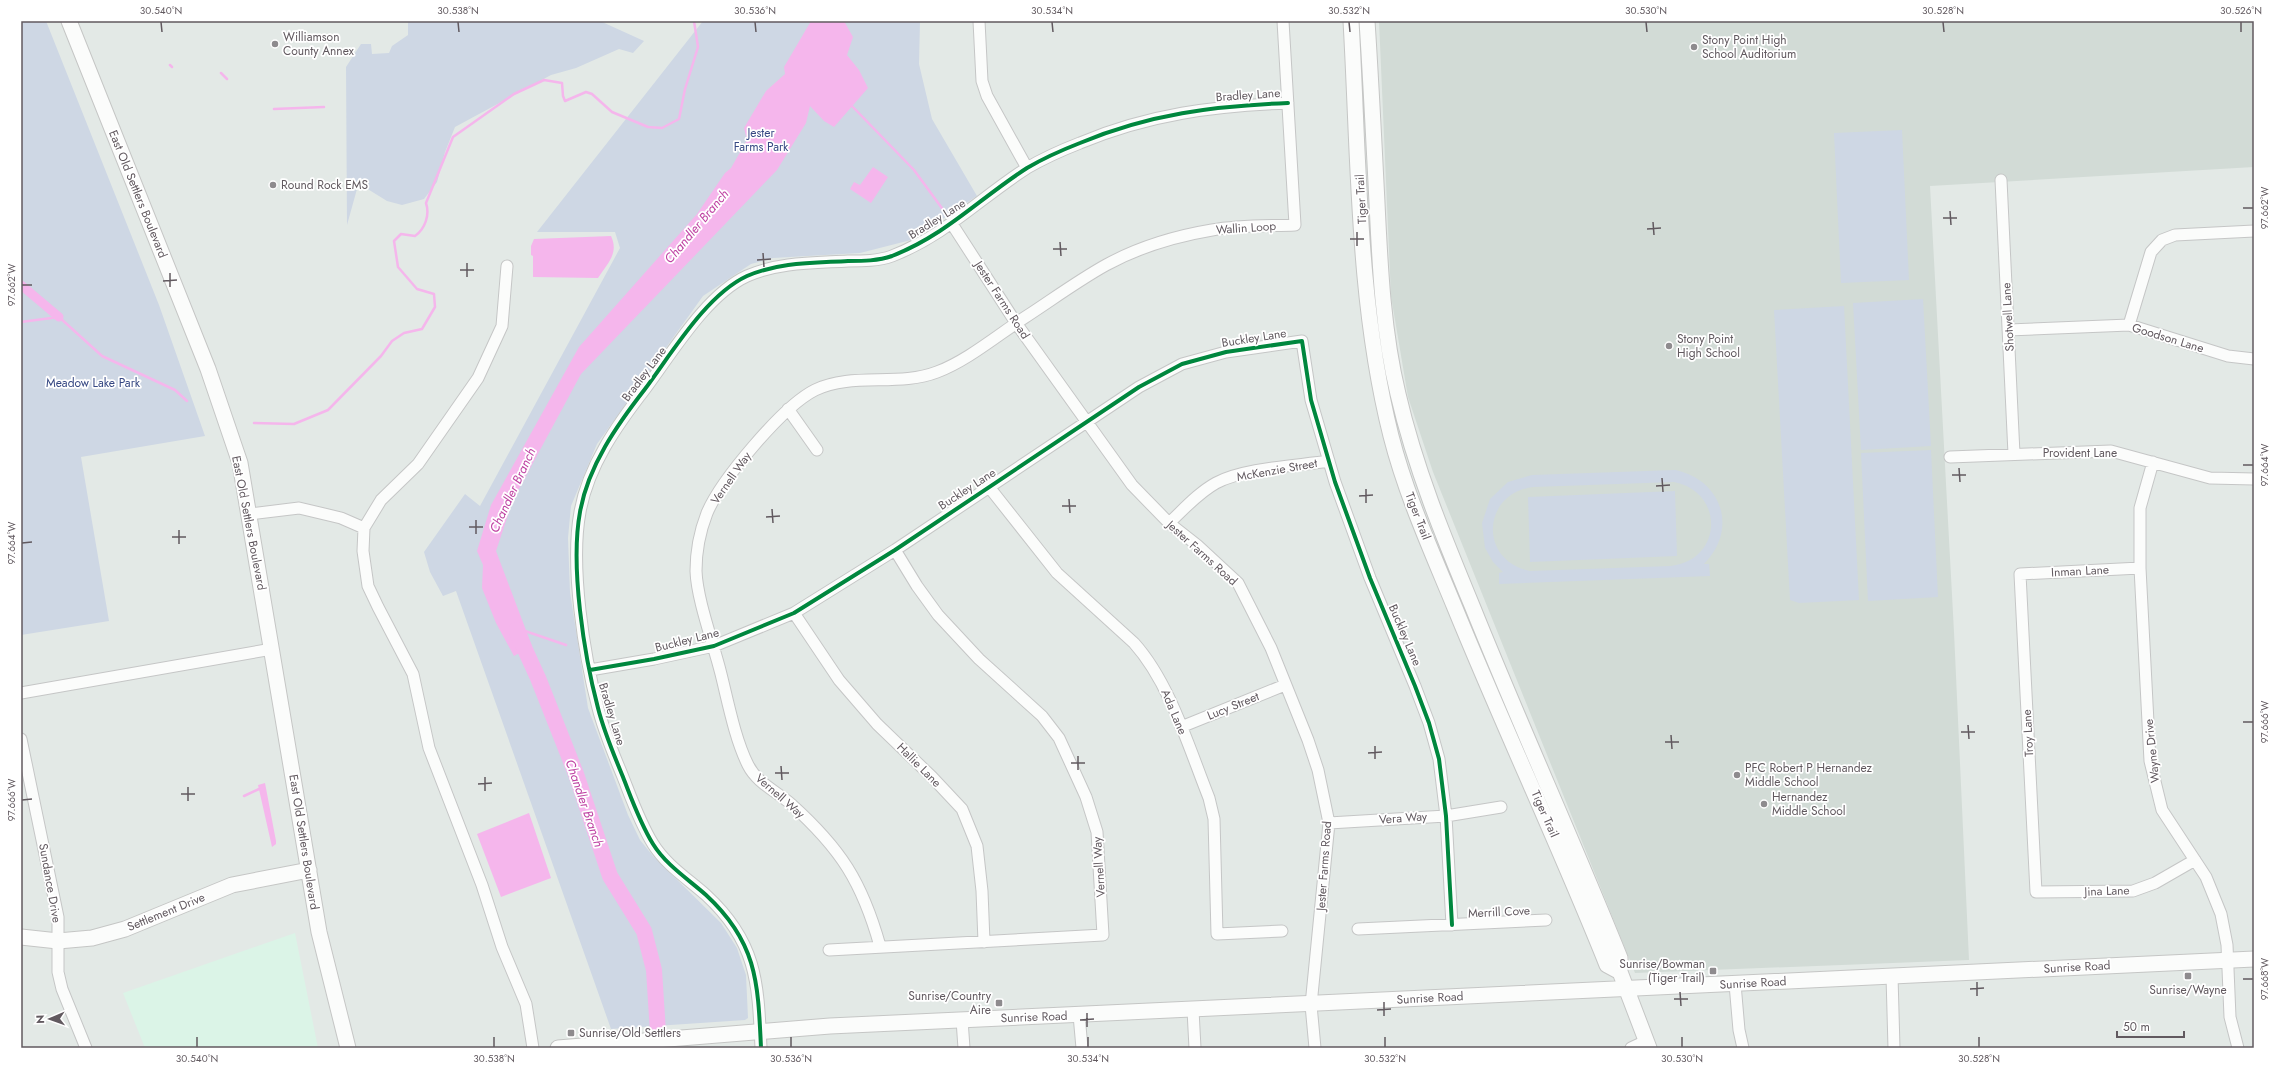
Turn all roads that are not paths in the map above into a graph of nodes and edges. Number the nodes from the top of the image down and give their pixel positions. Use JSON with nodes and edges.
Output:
{"nodes":[{"id":1,"x":69,"y":21,"type":"edge"},
{"id":2,"x":980,"y":21,"type":"edge"},
{"id":3,"x":1283,"y":21,"type":"edge"},
{"id":4,"x":1351,"y":21,"type":"edge"},
{"id":5,"x":1368,"y":21,"type":"edge"},
{"id":6,"x":1288,"y":102,"type":"junction"},
{"id":7,"x":1027,"y":168,"type":"junction"},
{"id":8,"x":2001,"y":180,"type":"dead end"},
{"id":9,"x":952,"y":224,"type":"junction"},
{"id":10,"x":2254,"y":231,"type":"edge"},
{"id":11,"x":507,"y":266,"type":"dead end"},
{"id":12,"x":1016,"y":323,"type":"junction"},
{"id":13,"x":2129,"y":325,"type":"junction"},
{"id":14,"x":2008,"y":330,"type":"junction"},
{"id":15,"x":2254,"y":359,"type":"edge"},
{"id":16,"x":788,"y":409,"type":"junction"},
{"id":17,"x":1086,"y":422,"type":"junction"},
{"id":18,"x":817,"y":450,"type":"dead end"},
{"id":19,"x":2014,"y":454,"type":"junction"},
{"id":20,"x":1950,"y":457,"type":"dead end"},
{"id":21,"x":1328,"y":461,"type":"junction"},
{"id":22,"x":2153,"y":462,"type":"junction"},
{"id":23,"x":2254,"y":479,"type":"edge"},
{"id":24,"x":989,"y":487,"type":"junction"},
{"id":25,"x":250,"y":514,"type":"junction"},
{"id":26,"x":1169,"y":523,"type":"junction"},
{"id":27,"x":364,"y":528,"type":"junction"},
{"id":28,"x":895,"y":550,"type":"junction"},
{"id":29,"x":2140,"y":568,"type":"junction"},
{"id":30,"x":2020,"y":574,"type":"joint"},
{"id":31,"x":794,"y":613,"type":"junction"},
{"id":32,"x":714,"y":646,"type":"junction"},
{"id":33,"x":272,"y":649,"type":"junction"},
{"id":34,"x":590,"y":670,"type":"junction"},
{"id":35,"x":1285,"y":685,"type":"junction"},
{"id":36,"x":21,"y":693,"type":"edge"},
{"id":37,"x":1181,"y":727,"type":"junction"},
{"id":38,"x":21,"y":739,"type":"edge"},
{"id":39,"x":1501,"y":807,"type":"dead end"},
{"id":40,"x":1446,"y":816,"type":"junction"},
{"id":41,"x":1329,"y":823,"type":"junction"},
{"id":42,"x":2195,"y":860,"type":"junction"},
{"id":43,"x":309,"y":870,"type":"junction"},
{"id":44,"x":2036,"y":892,"type":"joint"},
{"id":45,"x":1546,"y":920,"type":"dead end"},
{"id":46,"x":1452,"y":925,"type":"junction"},
{"id":47,"x":1358,"y":929,"type":"dead end"},
{"id":48,"x":1282,"y":931,"type":"dead end"},
{"id":49,"x":21,"y":937,"type":"edge"},
{"id":50,"x":58,"y":941,"type":"junction"},
{"id":51,"x":984,"y":942,"type":"junction"},
{"id":52,"x":880,"y":946,"type":"junction"},
{"id":53,"x":829,"y":950,"type":"dead end"},
{"id":54,"x":2254,"y":959,"type":"edge"},
{"id":55,"x":2228,"y":960,"type":"junction"},
{"id":56,"x":1620,"y":972,"type":"junction"},
{"id":57,"x":1892,"y":976,"type":"junction"},
{"id":58,"x":1735,"y":984,"type":"junction"},
{"id":59,"x":1626,"y":988,"type":"junction"},
{"id":60,"x":1311,"y":1005,"type":"junction"},
{"id":61,"x":1193,"y":1010,"type":"junction"},
{"id":62,"x":1080,"y":1015,"type":"junction"},
{"id":63,"x":962,"y":1020,"type":"junction"},
{"id":64,"x":760,"y":1032,"type":"junction"},
{"id":65,"x":345,"y":1044,"type":"edge"},
{"id":66,"x":1648,"y":1045,"type":"edge"},
{"id":67,"x":86,"y":1048,"type":"edge"},
{"id":68,"x":355,"y":1048,"type":"edge"},
{"id":69,"x":533,"y":1048,"type":"edge"},
{"id":70,"x":558,"y":1048,"type":"edge"},
{"id":71,"x":761,"y":1048,"type":"edge"},
{"id":72,"x":964,"y":1048,"type":"edge"},
{"id":73,"x":1082,"y":1048,"type":"edge"},
{"id":74,"x":1195,"y":1048,"type":"edge"},
{"id":75,"x":1314,"y":1048,"type":"edge"},
{"id":76,"x":1631,"y":1048,"type":"edge"},
{"id":77,"x":1743,"y":1048,"type":"edge"},
{"id":78,"x":1894,"y":1048,"type":"edge"},
{"id":79,"x":2238,"y":1048,"type":"edge"}],
"edges":[{"from":1,"to":25,"type":"main road","name":"East Old Settlers Boulevard"},
{"from":2,"to":7,"type":"street"},
{"from":3,"to":6,"type":"street","name":"Wallin Loop"},
{"from":4,"to":56,"type":"main road","name":"Tiger Trail"},
{"from":5,"to":56,"type":"main road","name":"Tiger Trail"},
{"from":6,"to":7,"type":"street","name":"Bradley Lane"},
{"from":6,"to":12,"type":"street","name":"Wallin Loop"},
{"from":7,"to":9,"type":"street","name":"Bradley Lane"},
{"from":8,"to":14,"type":"street","name":"Shotwell Lane"},
{"from":9,"to":12,"type":"street","name":"Jester Farms Road"},
{"from":9,"to":34,"type":"street","name":"Bradley Lane"},
{"from":10,"to":13,"type":"street"},
{"from":11,"to":27,"type":"street"},
{"from":12,"to":16,"type":"street","name":"Vernell Way"},
{"from":12,"to":17,"type":"street","name":"Jester Farms Road"},
{"from":13,"to":14,"type":"street","name":"Goodson Lane"},
{"from":13,"to":15,"type":"street","name":"Goodson Lane"},
{"from":14,"to":19,"type":"street","name":"Shotwell Lane"},
{"from":16,"to":18,"type":"street"},
{"from":16,"to":32,"type":"street","name":"Vernell Way"},
{"from":17,"to":21,"type":"street","name":"Buckley Lane"},
{"from":17,"to":24,"type":"street","name":"Buckley Lane"},
{"from":17,"to":26,"type":"street","name":"Jester Farms Road"},
{"from":19,"to":20,"type":"street","name":"Provident Lane"},
{"from":19,"to":22,"type":"street","name":"Provident Lane"},
{"from":21,"to":26,"type":"street","name":"McKenzie Street"},
{"from":21,"to":40,"type":"street","name":"Buckley Lane"},
{"from":22,"to":23,"type":"street","name":"Provident Lane"},
{"from":22,"to":29,"type":"street","name":"Wayne Drive"},
{"from":24,"to":28,"type":"street","name":"Buckley Lane"},
{"from":24,"to":37,"type":"street","name":"Ada Lane"},
{"from":25,"to":27,"type":"street"},
{"from":25,"to":33,"type":"main road","name":"East Old Settlers Boulevard"},
{"from":26,"to":35,"type":"street","name":"Jester Farms Road"},
{"from":27,"to":69,"type":"street"},
{"from":28,"to":31,"type":"street","name":"Buckley Lane"},
{"from":28,"to":51,"type":"street","name":"Vernell Way"},
{"from":29,"to":30,"type":"street","name":"Inman Lane"},
{"from":29,"to":42,"type":"street","name":"Wayne Drive"},
{"from":30,"to":44,"type":"street","name":"Troy Lane"},
{"from":31,"to":32,"type":"street","name":"Buckley Lane"},
{"from":31,"to":51,"type":"street","name":"Hallie Lane"},
{"from":32,"to":34,"type":"street","name":"Buckley Lane"},
{"from":32,"to":52,"type":"street","name":"Vernell Way"},
{"from":33,"to":36,"type":"street"},
{"from":33,"to":43,"type":"main road","name":"East Old Settlers Boulevard"},
{"from":34,"to":64,"type":"street","name":"Bradley Lane"},
{"from":35,"to":37,"type":"street","name":"Lucy Street"},
{"from":35,"to":41,"type":"street","name":"Jester Farms Road"},
{"from":37,"to":48,"type":"street","name":"Ada Lane"},
{"from":38,"to":50,"type":"street","name":"Sundance Drive"},
{"from":39,"to":40,"type":"street","name":"Vera Way"},
{"from":40,"to":41,"type":"street","name":"Vera Way"},
{"from":40,"to":46,"type":"street","name":"Buckley Lane"},
{"from":41,"to":60,"type":"street","name":"Jester Farms Road"},
{"from":42,"to":44,"type":"street","name":"Jina Lane"},
{"from":42,"to":55,"type":"street","name":"Wayne Drive"},
{"from":43,"to":50,"type":"main road","name":"Settlement Drive"},
{"from":43,"to":65,"type":"main road","name":"East Old Settlers Boulevard"},
{"from":45,"to":46,"type":"street","name":"Merrill Cove"},
{"from":46,"to":47,"type":"street","name":"Merrill Cove"},
{"from":49,"to":50,"type":"main road","name":"Settlement Drive"},
{"from":50,"to":67,"type":"street","name":"Sundance Drive"},
{"from":51,"to":52,"type":"street","name":"Vernell Way"},
{"from":52,"to":53,"type":"street","name":"Vernell Way"},
{"from":54,"to":55,"type":"main road","name":"Sunrise Road"},
{"from":55,"to":57,"type":"main road","name":"Sunrise Road"},
{"from":55,"to":79,"type":"street","name":"Wayne Drive"},
{"from":56,"to":59,"type":"main road","name":"Tiger Trail"},
{"from":57,"to":58,"type":"main road","name":"Sunrise Road"},
{"from":57,"to":78,"type":"street"},
{"from":58,"to":59,"type":"main road","name":"Sunrise Road"},
{"from":58,"to":77,"type":"street"},
{"from":59,"to":60,"type":"main road","name":"Sunrise Road"},
{"from":59,"to":66,"type":"main road","name":"Tiger Trail"},
{"from":60,"to":61,"type":"main road","name":"Sunrise Road"},
{"from":60,"to":75,"type":"street","name":"Jester Farms Road"},
{"from":61,"to":62,"type":"main road","name":"Sunrise Road"},
{"from":61,"to":74,"type":"street"},
{"from":62,"to":63,"type":"main road","name":"Sunrise Road"},
{"from":62,"to":73,"type":"street"},
{"from":63,"to":64,"type":"main road","name":"Sunrise Road"},
{"from":63,"to":72,"type":"street"},
{"from":64,"to":70,"type":"main road","name":"Sunrise Road"},
{"from":64,"to":71,"type":"street","name":"Bradley Lane"},
{"from":65,"to":68,"type":"main road"},
{"from":66,"to":76,"type":"street"}]}
